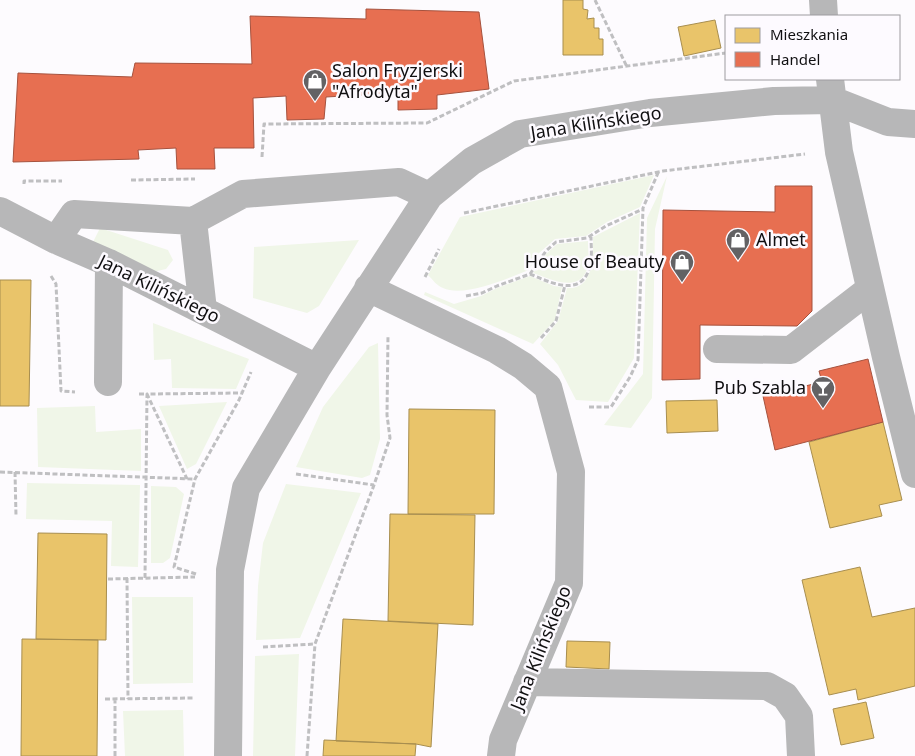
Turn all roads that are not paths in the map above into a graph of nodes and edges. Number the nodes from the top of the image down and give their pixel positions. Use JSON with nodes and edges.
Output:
{"nodes":[{"id":1,"x":823,"y":0,"type":"edge"},
{"id":2,"x":824,"y":15,"type":"edge"},
{"id":3,"x":831,"y":90,"type":"edge"},
{"id":4,"x":915,"y":124,"type":"edge"},
{"id":5,"x":429,"y":196,"type":"junction"},
{"id":6,"x":0,"y":212,"type":"edge"},
{"id":7,"x":193,"y":221,"type":"junction"},
{"id":8,"x":56,"y":240,"type":"junction"},
{"id":9,"x":109,"y":263,"type":"junction"},
{"id":10,"x":368,"y":288,"type":"junction"},
{"id":11,"x":870,"y":289,"type":"junction"},
{"id":12,"x":203,"y":310,"type":"junction"},
{"id":13,"x":718,"y":349,"type":"dead end"},
{"id":14,"x":317,"y":368,"type":"junction"},
{"id":15,"x":108,"y":382,"type":"dead end"},
{"id":16,"x":915,"y":474,"type":"edge"},
{"id":17,"x":527,"y":682,"type":"junction"},
{"id":18,"x":228,"y":756,"type":"edge"},
{"id":19,"x":501,"y":756,"type":"edge"},
{"id":20,"x":801,"y":756,"type":"edge"}],
"edges":[{"from":1,"to":2,"type":"street"},
{"from":3,"to":4,"type":"street"},
{"from":3,"to":5,"type":"street","name":"Jana Kilińskiego"},
{"from":3,"to":11,"type":"street"},
{"from":5,"to":7,"type":"street"},
{"from":5,"to":10,"type":"street","name":"Jana Kilińskiego"},
{"from":6,"to":8,"type":"street","name":"Jana Kilińskiego"},
{"from":7,"to":8,"type":"street"},
{"from":7,"to":12,"type":"street"},
{"from":8,"to":9,"type":"street","name":"Jana Kilińskiego"},
{"from":9,"to":12,"type":"street","name":"Jana Kilińskiego"},
{"from":9,"to":15,"type":"street"},
{"from":10,"to":14,"type":"street","name":"Jana Kilińskiego"},
{"from":10,"to":17,"type":"street","name":"Jana Kilińskiego"},
{"from":11,"to":13,"type":"street"},
{"from":11,"to":16,"type":"street"},
{"from":12,"to":14,"type":"street","name":"Jana Kilińskiego"},
{"from":14,"to":18,"type":"street","name":"Jana Kilińskiego"},
{"from":17,"to":19,"type":"street","name":"Jana Kilińskiego"},
{"from":17,"to":20,"type":"street"}]}
